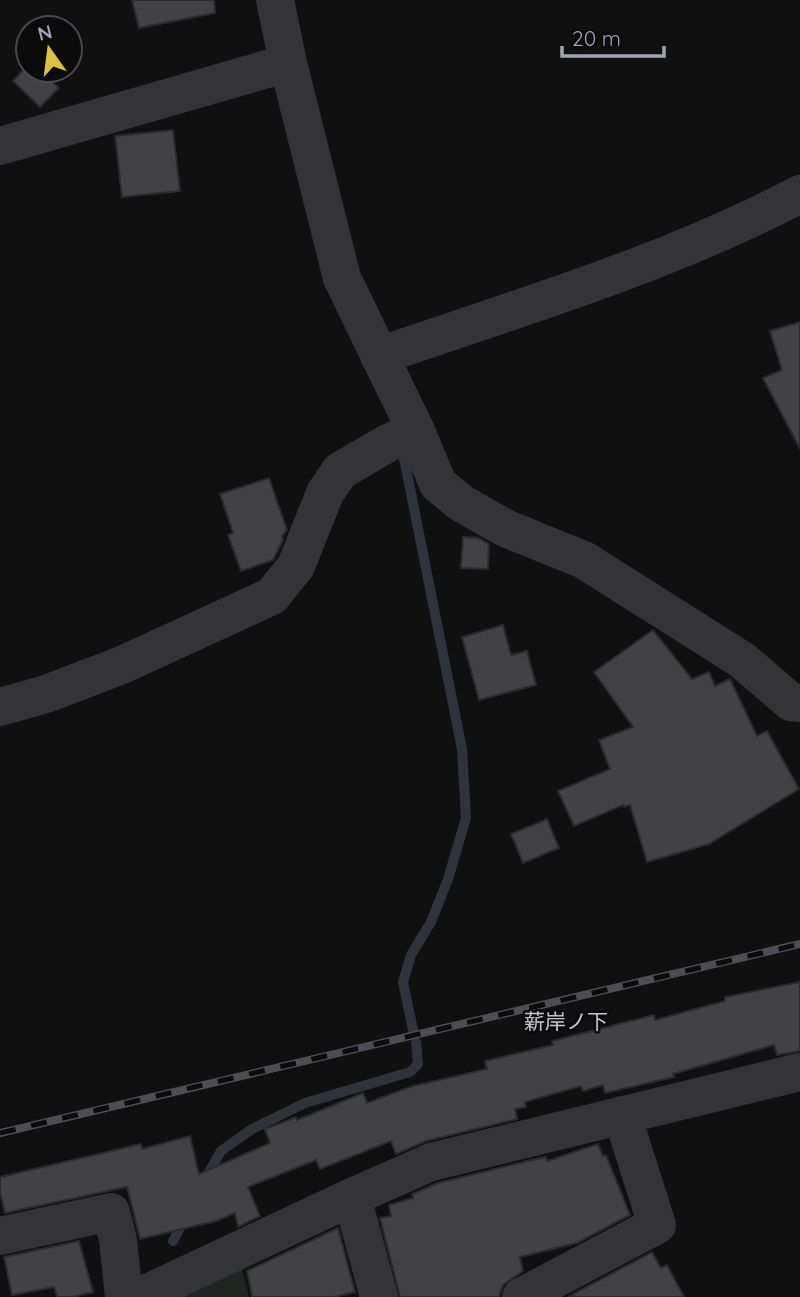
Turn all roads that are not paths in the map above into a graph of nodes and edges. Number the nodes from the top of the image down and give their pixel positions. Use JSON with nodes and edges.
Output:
{"nodes":[{"id":1,"x":275,"y":0,"type":"edge"},
{"id":2,"x":278,"y":66,"type":"junction"},
{"id":3,"x":0,"y":146,"type":"edge"},
{"id":4,"x":800,"y":194,"type":"edge"},
{"id":5,"x":379,"y":356,"type":"junction"},
{"id":6,"x":404,"y":436,"type":"junction"},
{"id":7,"x":800,"y":703,"type":"edge"},
{"id":8,"x":0,"y":707,"type":"edge"},
{"id":9,"x":800,"y":1072,"type":"edge"},
{"id":10,"x":622,"y":1115,"type":"junction"},
{"id":11,"x":352,"y":1197,"type":"junction"},
{"id":12,"x":0,"y":1236,"type":"edge"},
{"id":13,"x":124,"y":1297,"type":"edge"},
{"id":14,"x":139,"y":1297,"type":"edge"},
{"id":15,"x":379,"y":1297,"type":"edge"},
{"id":16,"x":522,"y":1297,"type":"edge"}],
"edges":[{"from":1,"to":2,"type":"street"},
{"from":2,"to":3,"type":"street"},
{"from":2,"to":5,"type":"street"},
{"from":4,"to":5,"type":"street"},
{"from":5,"to":6,"type":"street"},
{"from":6,"to":7,"type":"street"},
{"from":6,"to":8,"type":"street"},
{"from":9,"to":10,"type":"street"},
{"from":10,"to":11,"type":"street"},
{"from":10,"to":16,"type":"street"},
{"from":11,"to":14,"type":"street"},
{"from":11,"to":15,"type":"street"},
{"from":12,"to":13,"type":"street"}]}
